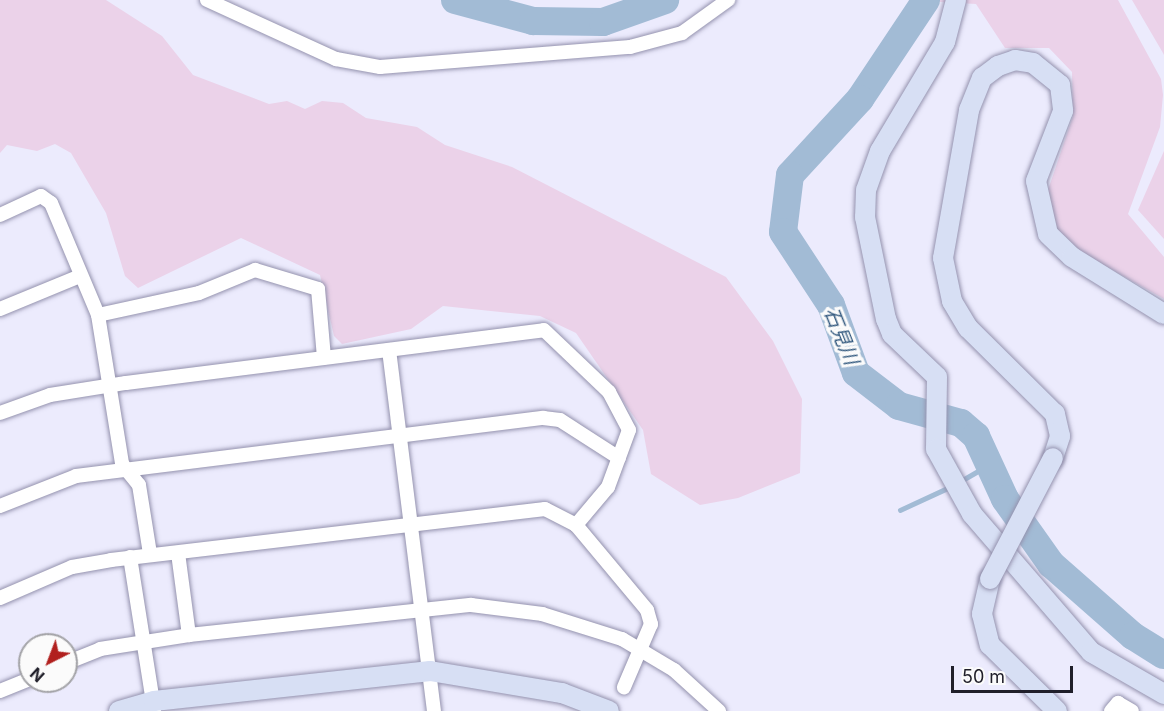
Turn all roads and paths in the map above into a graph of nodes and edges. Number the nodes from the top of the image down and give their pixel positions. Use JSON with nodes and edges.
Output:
{"nodes":[{"id":1,"x":207,"y":0,"type":"edge"},
{"id":2,"x":728,"y":0,"type":"edge"},
{"id":3,"x":956,"y":0,"type":"edge"},
{"id":4,"x":0,"y":215,"type":"edge"},
{"id":5,"x":80,"y":276,"type":"junction"},
{"id":6,"x":0,"y":309,"type":"edge"},
{"id":7,"x":1164,"y":314,"type":"edge"},
{"id":8,"x":98,"y":315,"type":"junction"},
{"id":9,"x":389,"y":350,"type":"junction"},
{"id":10,"x":324,"y":358,"type":"junction"},
{"id":11,"x":111,"y":386,"type":"junction"},
{"id":12,"x":0,"y":412,"type":"edge"},
{"id":13,"x":400,"y":436,"type":"junction"},
{"id":14,"x":619,"y":458,"type":"junction"},
{"id":15,"x":130,"y":473,"type":"junction"},
{"id":16,"x":0,"y":506,"type":"edge"},
{"id":17,"x":410,"y":522,"type":"junction"},
{"id":18,"x":576,"y":525,"type":"junction"},
{"id":19,"x":178,"y":553,"type":"junction"},
{"id":20,"x":150,"y":554,"type":"junction"},
{"id":21,"x":130,"y":557,"type":"junction"},
{"id":22,"x":0,"y":598,"type":"edge"},
{"id":23,"x":421,"y":606,"type":"junction"},
{"id":24,"x":189,"y":635,"type":"junction"},
{"id":25,"x":145,"y":642,"type":"junction"},
{"id":26,"x":641,"y":647,"type":"junction"},
{"id":27,"x":78,"y":658,"type":"edge"},
{"id":28,"x":430,"y":671,"type":"junction"},
{"id":29,"x":18,"y":684,"type":"edge"},
{"id":30,"x":624,"y":687,"type":"dead end"},
{"id":31,"x":0,"y":691,"type":"edge"},
{"id":32,"x":1164,"y":694,"type":"edge"},
{"id":33,"x":154,"y":706,"type":"edge"},
{"id":34,"x":119,"y":711,"type":"edge"},
{"id":35,"x":434,"y":711,"type":"edge"},
{"id":36,"x":609,"y":711,"type":"edge"},
{"id":37,"x":719,"y":711,"type":"edge"},
{"id":38,"x":1057,"y":711,"type":"edge"},
{"id":39,"x":1111,"y":711,"type":"edge"},
{"id":40,"x":1132,"y":711,"type":"edge"}],
"edges":[{"from":1,"to":2,"type":"street"},
{"from":3,"to":32,"type":"street"},
{"from":4,"to":5,"type":"street"},
{"from":5,"to":6,"type":"street"},
{"from":5,"to":8,"type":"street"},
{"from":7,"to":38,"type":"street","bridge":true},
{"from":8,"to":10,"type":"street"},
{"from":8,"to":11,"type":"street"},
{"from":9,"to":10,"type":"street"},
{"from":9,"to":13,"type":"street"},
{"from":9,"to":14,"type":"street"},
{"from":10,"to":11,"type":"street"},
{"from":11,"to":12,"type":"street"},
{"from":11,"to":15,"type":"street"},
{"from":13,"to":14,"type":"street"},
{"from":13,"to":15,"type":"street"},
{"from":13,"to":17,"type":"street"},
{"from":14,"to":18,"type":"street"},
{"from":15,"to":16,"type":"street"},
{"from":15,"to":20,"type":"street"},
{"from":17,"to":18,"type":"street"},
{"from":17,"to":19,"type":"street"},
{"from":17,"to":23,"type":"street"},
{"from":18,"to":26,"type":"street"},
{"from":19,"to":20,"type":"street"},
{"from":19,"to":24,"type":"street"},
{"from":20,"to":21,"type":"street"},
{"from":21,"to":22,"type":"street"},
{"from":21,"to":25,"type":"street"},
{"from":23,"to":24,"type":"street"},
{"from":23,"to":26,"type":"street"},
{"from":23,"to":28,"type":"street"},
{"from":24,"to":25,"type":"street"},
{"from":25,"to":27,"type":"street"},
{"from":25,"to":33,"type":"street"},
{"from":26,"to":30,"type":"street"},
{"from":26,"to":37,"type":"street"},
{"from":28,"to":33,"type":"street"},
{"from":28,"to":35,"type":"street"},
{"from":28,"to":36,"type":"street"},
{"from":29,"to":31,"type":"street"},
{"from":33,"to":34,"type":"street"},
{"from":39,"to":40,"type":"street"}]}
